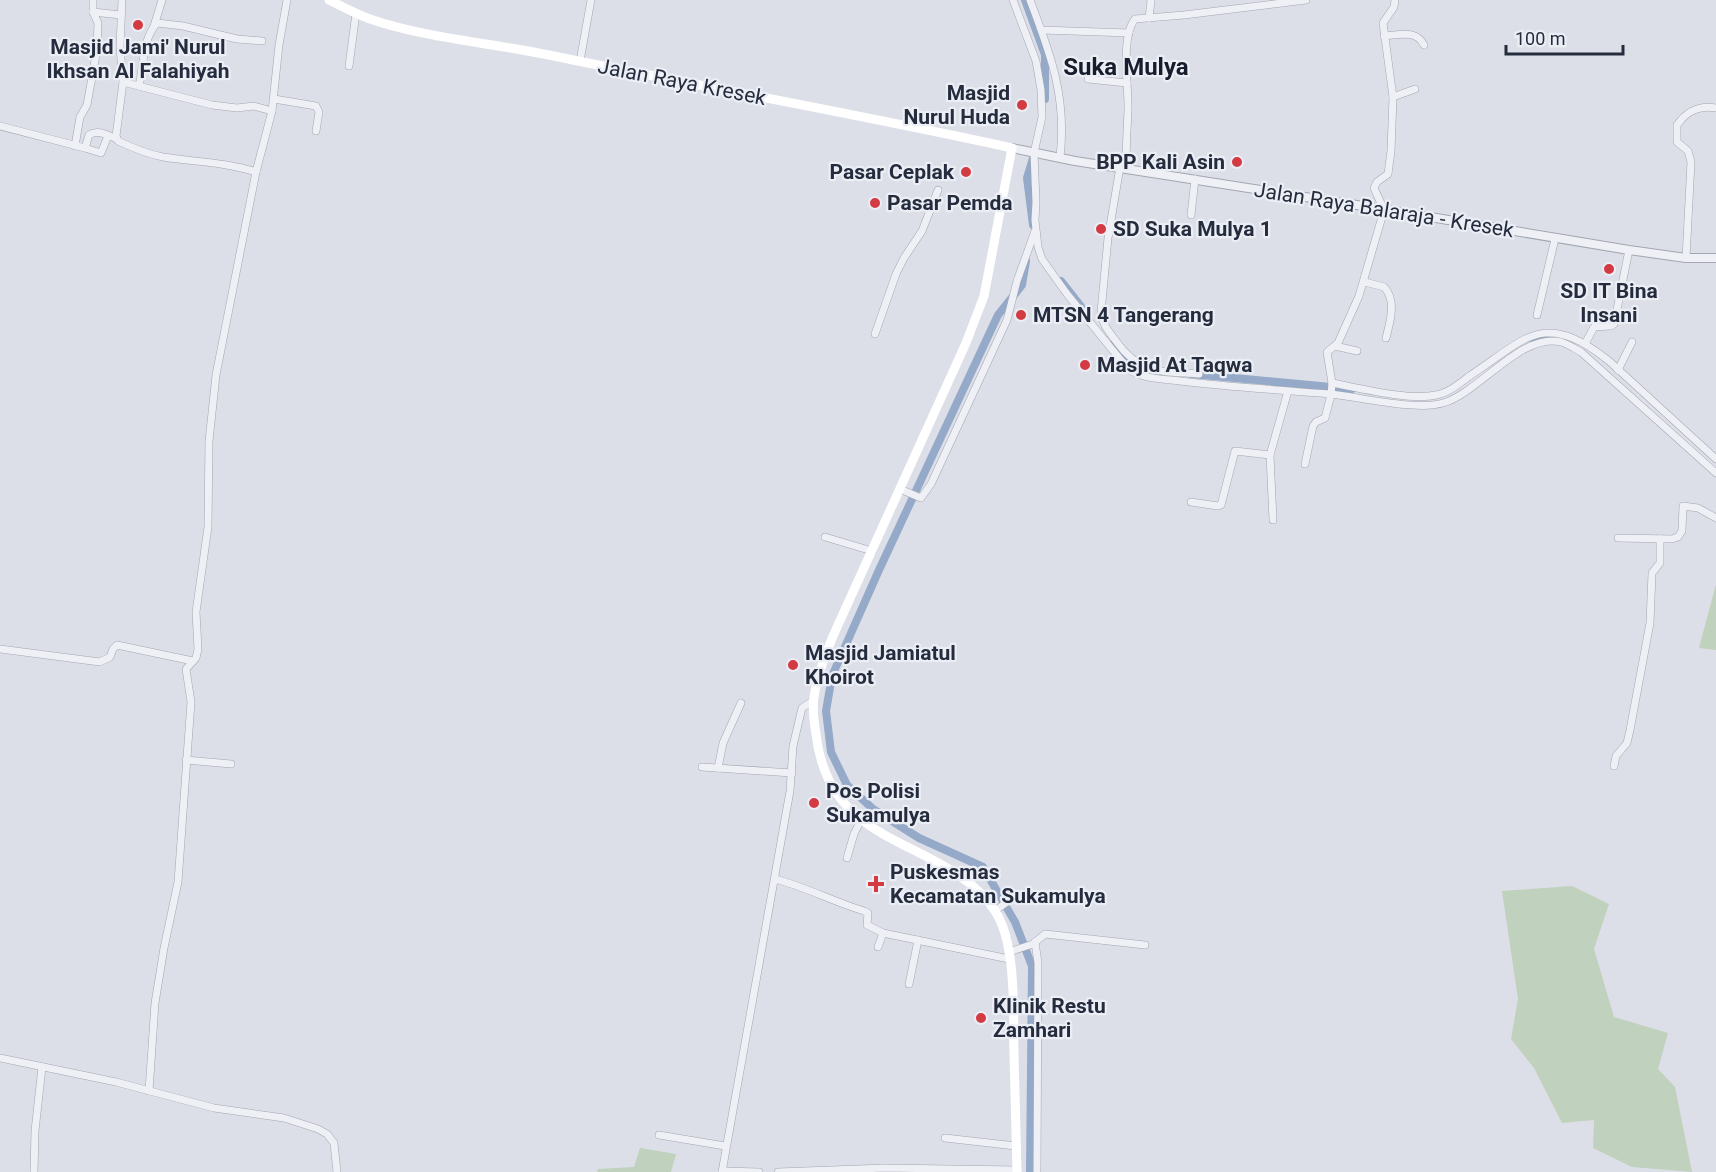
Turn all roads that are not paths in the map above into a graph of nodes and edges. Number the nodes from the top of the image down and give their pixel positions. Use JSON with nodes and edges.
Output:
{"nodes":[{"id":1,"x":93,"y":0,"type":"edge"},
{"id":2,"x":122,"y":0,"type":"edge"},
{"id":3,"x":162,"y":0,"type":"edge"},
{"id":4,"x":287,"y":0,"type":"edge"},
{"id":5,"x":329,"y":0,"type":"edge"},
{"id":6,"x":591,"y":0,"type":"edge"},
{"id":7,"x":1012,"y":0,"type":"edge"},
{"id":8,"x":1030,"y":0,"type":"edge"},
{"id":9,"x":1151,"y":0,"type":"edge"},
{"id":10,"x":1305,"y":0,"type":"edge"},
{"id":11,"x":1395,"y":0,"type":"edge"},
{"id":12,"x":1266,"y":2,"type":"edge"},
{"id":13,"x":93,"y":12,"type":"junction"},
{"id":14,"x":356,"y":13,"type":"junction"},
{"id":15,"x":121,"y":15,"type":"junction"},
{"id":16,"x":1149,"y":18,"type":"junction"},
{"id":17,"x":154,"y":26,"type":"junction"},
{"id":18,"x":1035,"y":30,"type":"junction"},
{"id":19,"x":1129,"y":33,"type":"junction"},
{"id":20,"x":1384,"y":36,"type":"junction"},
{"id":21,"x":262,"y":41,"type":"dead end"},
{"id":22,"x":1424,"y":45,"type":"dead end"},
{"id":23,"x":580,"y":61,"type":"junction"},
{"id":24,"x":350,"y":66,"type":"dead end"},
{"id":25,"x":1088,"y":79,"type":"dead end"},
{"id":26,"x":123,"y":82,"type":"junction"},
{"id":27,"x":1126,"y":83,"type":"junction"},
{"id":28,"x":139,"y":86,"type":"junction"},
{"id":29,"x":1415,"y":90,"type":"dead end"},
{"id":30,"x":1393,"y":97,"type":"junction"},
{"id":31,"x":274,"y":99,"type":"junction"},
{"id":32,"x":1716,"y":108,"type":"edge"},
{"id":33,"x":272,"y":111,"type":"junction"},
{"id":34,"x":0,"y":126,"type":"edge"},
{"id":35,"x":316,"y":130,"type":"dead end"},
{"id":36,"x":108,"y":136,"type":"junction"},
{"id":37,"x":117,"y":139,"type":"junction"},
{"id":38,"x":75,"y":146,"type":"junction"},
{"id":39,"x":85,"y":148,"type":"junction"},
{"id":40,"x":1012,"y":148,"type":"junction"},
{"id":41,"x":1036,"y":153,"type":"junction"},
{"id":42,"x":1056,"y":157,"type":"junction"},
{"id":43,"x":1123,"y":167,"type":"junction"},
{"id":44,"x":256,"y":172,"type":"junction"},
{"id":45,"x":1195,"y":179,"type":"junction"},
{"id":46,"x":938,"y":190,"type":"dead end"},
{"id":47,"x":1384,"y":210,"type":"junction"},
{"id":48,"x":1191,"y":215,"type":"dead end"},
{"id":49,"x":1036,"y":229,"type":"junction"},
{"id":50,"x":1555,"y":239,"type":"junction"},
{"id":51,"x":1629,"y":250,"type":"junction"},
{"id":52,"x":1686,"y":258,"type":"junction"},
{"id":53,"x":1716,"y":258,"type":"edge"},
{"id":54,"x":1365,"y":282,"type":"junction"},
{"id":55,"x":1537,"y":315,"type":"dead end"},
{"id":56,"x":875,"y":334,"type":"dead end"},
{"id":57,"x":1386,"y":338,"type":"dead end"},
{"id":58,"x":1632,"y":342,"type":"dead end"},
{"id":59,"x":1585,"y":344,"type":"junction"},
{"id":60,"x":1335,"y":346,"type":"junction"},
{"id":61,"x":1357,"y":351,"type":"dead end"},
{"id":62,"x":1618,"y":370,"type":"junction"},
{"id":63,"x":1199,"y":374,"type":"dead end"},
{"id":64,"x":1331,"y":389,"type":"junction"},
{"id":65,"x":1288,"y":391,"type":"junction"},
{"id":66,"x":1690,"y":443,"type":"junction"},
{"id":67,"x":1270,"y":455,"type":"junction"},
{"id":68,"x":1716,"y":459,"type":"edge"},
{"id":69,"x":1305,"y":464,"type":"dead end"},
{"id":70,"x":1716,"y":473,"type":"edge"},
{"id":71,"x":900,"y":489,"type":"junction"},
{"id":72,"x":1191,"y":502,"type":"dead end"},
{"id":73,"x":1716,"y":518,"type":"edge"},
{"id":74,"x":1273,"y":520,"type":"dead end"},
{"id":75,"x":825,"y":537,"type":"dead end"},
{"id":76,"x":1618,"y":538,"type":"dead end"},
{"id":77,"x":1660,"y":539,"type":"junction"},
{"id":78,"x":872,"y":551,"type":"junction"},
{"id":79,"x":0,"y":649,"type":"edge"},
{"id":80,"x":193,"y":661,"type":"junction"},
{"id":81,"x":814,"y":700,"type":"junction"},
{"id":82,"x":741,"y":704,"type":"dead end"},
{"id":83,"x":186,"y":760,"type":"junction"},
{"id":84,"x":231,"y":765,"type":"dead end"},
{"id":85,"x":1614,"y":766,"type":"dead end"},
{"id":86,"x":702,"y":767,"type":"dead end"},
{"id":87,"x":718,"y":768,"type":"junction"},
{"id":88,"x":792,"y":773,"type":"junction"},
{"id":89,"x":861,"y":820,"type":"junction"},
{"id":90,"x":847,"y":858,"type":"dead end"},
{"id":91,"x":776,"y":879,"type":"junction"},
{"id":92,"x":1027,"y":893,"type":"dead end"},
{"id":93,"x":998,"y":908,"type":"junction"},
{"id":94,"x":883,"y":933,"type":"junction"},
{"id":95,"x":918,"y":940,"type":"junction"},
{"id":96,"x":1034,"y":943,"type":"junction"},
{"id":97,"x":1145,"y":945,"type":"dead end"},
{"id":98,"x":878,"y":947,"type":"dead end"},
{"id":99,"x":1009,"y":955,"type":"junction"},
{"id":100,"x":909,"y":984,"type":"dead end"},
{"id":101,"x":0,"y":1058,"type":"edge"},
{"id":102,"x":42,"y":1067,"type":"junction"},
{"id":103,"x":149,"y":1091,"type":"junction"},
{"id":104,"x":659,"y":1135,"type":"dead end"},
{"id":105,"x":945,"y":1138,"type":"dead end"},
{"id":106,"x":725,"y":1146,"type":"junction"},
{"id":107,"x":1016,"y":1146,"type":"junction"},
{"id":108,"x":722,"y":1171,"type":"edge"},
{"id":109,"x":1017,"y":1171,"type":"edge"},
{"id":110,"x":34,"y":1172,"type":"edge"},
{"id":111,"x":337,"y":1172,"type":"edge"},
{"id":112,"x":759,"y":1172,"type":"edge"},
{"id":113,"x":778,"y":1172,"type":"edge"},
{"id":114,"x":1037,"y":1172,"type":"edge"}],
"edges":[{"from":1,"to":13,"type":"street"},
{"from":2,"to":15,"type":"street"},
{"from":3,"to":17,"type":"street"},
{"from":4,"to":31,"type":"street"},
{"from":5,"to":14,"type":"main road","name":"Jalan Raya Kresek"},
{"from":6,"to":23,"type":"street"},
{"from":7,"to":18,"type":"street"},
{"from":8,"to":18,"type":"street"},
{"from":9,"to":16,"type":"street"},
{"from":10,"to":12,"type":"street"},
{"from":11,"to":20,"type":"street"},
{"from":12,"to":16,"type":"street"},
{"from":13,"to":15,"type":"street"},
{"from":13,"to":38,"type":"street"},
{"from":14,"to":23,"type":"main road","name":"Jalan Raya Kresek"},
{"from":14,"to":24,"type":"street"},
{"from":15,"to":26,"type":"street"},
{"from":16,"to":19,"type":"street"},
{"from":17,"to":21,"type":"street"},
{"from":17,"to":28,"type":"street"},
{"from":18,"to":19,"type":"street"},
{"from":18,"to":41,"type":"street"},
{"from":18,"to":42,"type":"street"},
{"from":19,"to":27,"type":"street"},
{"from":20,"to":22,"type":"street"},
{"from":20,"to":30,"type":"street"},
{"from":23,"to":40,"type":"main road","name":"Jalan Raya Kresek"},
{"from":25,"to":27,"type":"street"},
{"from":26,"to":28,"type":"street"},
{"from":26,"to":37,"type":"street"},
{"from":27,"to":43,"type":"street"},
{"from":28,"to":33,"type":"street"},
{"from":29,"to":30,"type":"street"},
{"from":30,"to":47,"type":"street"},
{"from":31,"to":33,"type":"street"},
{"from":31,"to":35,"type":"street"},
{"from":32,"to":52,"type":"street"},
{"from":33,"to":44,"type":"street"},
{"from":34,"to":38,"type":"street"},
{"from":36,"to":37,"type":"street"},
{"from":36,"to":39,"type":"street"},
{"from":36,"to":39,"type":"street"},
{"from":37,"to":44,"type":"street"},
{"from":38,"to":39,"type":"street"},
{"from":40,"to":41,"type":"street","name":"Jalan Raya Kresek"},
{"from":40,"to":71,"type":"main road"},
{"from":41,"to":42,"type":"street","name":"Jalan Raya Kresek"},
{"from":41,"to":49,"type":"street"},
{"from":42,"to":43,"type":"street","name":"Jalan Raya Balaraja - Kresek"},
{"from":43,"to":45,"type":"street","name":"Jalan Raya Balaraja - Kresek"},
{"from":43,"to":63,"type":"street"},
{"from":44,"to":80,"type":"street"},
{"from":45,"to":47,"type":"street","name":"Jalan Raya Balaraja - Kresek"},
{"from":45,"to":48,"type":"street"},
{"from":46,"to":56,"type":"street"},
{"from":47,"to":50,"type":"street","name":"Jalan Raya Balaraja - Kresek"},
{"from":47,"to":54,"type":"street"},
{"from":49,"to":65,"type":"street"},
{"from":49,"to":71,"type":"street"},
{"from":50,"to":51,"type":"street","name":"Jalan Raya Balaraja - Kresek"},
{"from":50,"to":55,"type":"street"},
{"from":51,"to":52,"type":"street","name":"Jalan Raya Balaraja - Kresek"},
{"from":51,"to":59,"type":"street"},
{"from":52,"to":53,"type":"street","name":"Jalan Raya Balaraja - Kresek"},
{"from":54,"to":57,"type":"street"},
{"from":54,"to":60,"type":"street"},
{"from":58,"to":62,"type":"street"},
{"from":59,"to":62,"type":"street"},
{"from":59,"to":64,"type":"street"},
{"from":60,"to":61,"type":"street"},
{"from":60,"to":64,"type":"street"},
{"from":62,"to":66,"type":"street"},
{"from":64,"to":65,"type":"street"},
{"from":64,"to":66,"type":"street"},
{"from":64,"to":69,"type":"street"},
{"from":65,"to":67,"type":"street"},
{"from":66,"to":68,"type":"street"},
{"from":66,"to":70,"type":"street"},
{"from":67,"to":72,"type":"street"},
{"from":67,"to":74,"type":"street"},
{"from":71,"to":78,"type":"main road"},
{"from":73,"to":77,"type":"street"},
{"from":75,"to":78,"type":"street"},
{"from":76,"to":77,"type":"street"},
{"from":77,"to":85,"type":"street"},
{"from":78,"to":81,"type":"main road"},
{"from":79,"to":80,"type":"street"},
{"from":80,"to":83,"type":"street"},
{"from":81,"to":88,"type":"street"},
{"from":81,"to":89,"type":"main road"},
{"from":82,"to":87,"type":"street"},
{"from":83,"to":84,"type":"street"},
{"from":83,"to":103,"type":"street"},
{"from":86,"to":87,"type":"street"},
{"from":87,"to":88,"type":"street"},
{"from":88,"to":91,"type":"street"},
{"from":89,"to":90,"type":"street"},
{"from":89,"to":93,"type":"main road"},
{"from":91,"to":94,"type":"street"},
{"from":91,"to":106,"type":"street"},
{"from":92,"to":93,"type":"street"},
{"from":93,"to":99,"type":"main road"},
{"from":94,"to":95,"type":"street"},
{"from":94,"to":98,"type":"street"},
{"from":95,"to":99,"type":"street"},
{"from":95,"to":100,"type":"street"},
{"from":96,"to":97,"type":"street"},
{"from":96,"to":99,"type":"street"},
{"from":96,"to":114,"type":"street"},
{"from":99,"to":107,"type":"main road"},
{"from":101,"to":102,"type":"street"},
{"from":102,"to":103,"type":"street"},
{"from":102,"to":110,"type":"street"},
{"from":103,"to":111,"type":"street"},
{"from":104,"to":106,"type":"street"},
{"from":105,"to":107,"type":"street"},
{"from":106,"to":108,"type":"street"},
{"from":107,"to":109,"type":"main road"},
{"from":108,"to":112,"type":"street"},
{"from":109,"to":113,"type":"street"}]}
